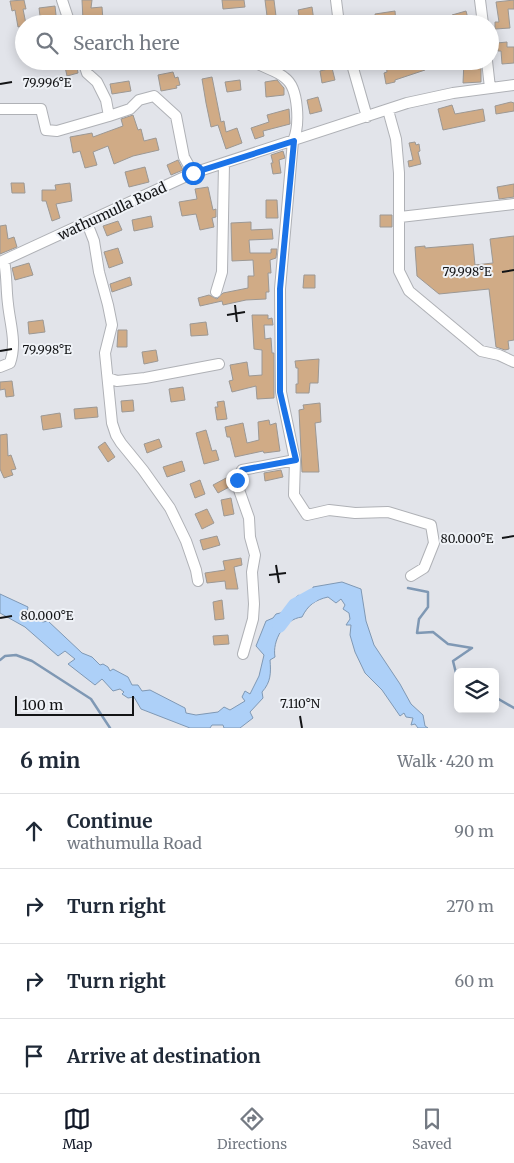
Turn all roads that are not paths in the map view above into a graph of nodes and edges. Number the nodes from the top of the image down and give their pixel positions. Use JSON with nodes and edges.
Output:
{"nodes":[{"id":1,"x":62,"y":0,"type":"edge"},
{"id":2,"x":336,"y":0,"type":"edge"},
{"id":3,"x":480,"y":0,"type":"edge"},
{"id":4,"x":67,"y":15,"type":"edge"},
{"id":5,"x":338,"y":15,"type":"edge"},
{"id":6,"x":482,"y":15,"type":"edge"},
{"id":7,"x":86,"y":70,"type":"edge"},
{"id":8,"x":270,"y":70,"type":"edge"},
{"id":9,"x":354,"y":70,"type":"edge"},
{"id":10,"x":488,"y":70,"type":"edge"},
{"id":11,"x":514,"y":84,"type":"edge"},
{"id":12,"x":490,"y":88,"type":"junction"},
{"id":13,"x":0,"y":109,"type":"edge"},
{"id":14,"x":388,"y":110,"type":"junction"},
{"id":15,"x":109,"y":116,"type":"junction"},
{"id":16,"x":367,"y":117,"type":"junction"},
{"id":17,"x":294,"y":141,"type":"junction"},
{"id":18,"x":224,"y":163,"type":"junction"},
{"id":19,"x":193,"y":173,"type":"junction"},
{"id":20,"x":514,"y":204,"type":"edge"},
{"id":21,"x":400,"y":217,"type":"junction"},
{"id":22,"x":87,"y":223,"type":"junction"},
{"id":23,"x":2,"y":261,"type":"edge"},
{"id":24,"x":216,"y":292,"type":"dead end"},
{"id":25,"x":514,"y":362,"type":"edge"},
{"id":26,"x":219,"y":364,"type":"dead end"},
{"id":27,"x":0,"y":367,"type":"edge"},
{"id":28,"x":108,"y":378,"type":"junction"},
{"id":29,"x":296,"y":460,"type":"junction"},
{"id":30,"x":410,"y":576,"type":"dead end"},
{"id":31,"x":198,"y":581,"type":"dead end"},
{"id":32,"x":243,"y":654,"type":"dead end"}],
"edges":[{"from":1,"to":4,"type":"street"},
{"from":2,"to":5,"type":"street"},
{"from":3,"to":6,"type":"street"},
{"from":7,"to":15,"type":"street"},
{"from":8,"to":17,"type":"street"},
{"from":9,"to":16,"type":"street"},
{"from":10,"to":12,"type":"street"},
{"from":11,"to":12,"type":"street","name":"wathumulla Road"},
{"from":12,"to":14,"type":"street","name":"wathumulla Road"},
{"from":13,"to":15,"type":"street"},
{"from":14,"to":16,"type":"street","name":"wathumulla Road"},
{"from":14,"to":21,"type":"street"},
{"from":15,"to":19,"type":"street"},
{"from":16,"to":17,"type":"street","name":"wathumulla Road"},
{"from":17,"to":18,"type":"street","name":"wathumulla Road"},
{"from":17,"to":29,"type":"street"},
{"from":18,"to":19,"type":"street","name":"wathumulla Road"},
{"from":18,"to":24,"type":"street"},
{"from":19,"to":22,"type":"street","name":"wathumulla Road"},
{"from":20,"to":21,"type":"street"},
{"from":21,"to":25,"type":"street"},
{"from":22,"to":23,"type":"street","name":"wathumulla Road"},
{"from":22,"to":28,"type":"street"},
{"from":23,"to":27,"type":"street"},
{"from":26,"to":28,"type":"street"},
{"from":28,"to":31,"type":"street"},
{"from":29,"to":30,"type":"street"},
{"from":29,"to":32,"type":"street"}]}
